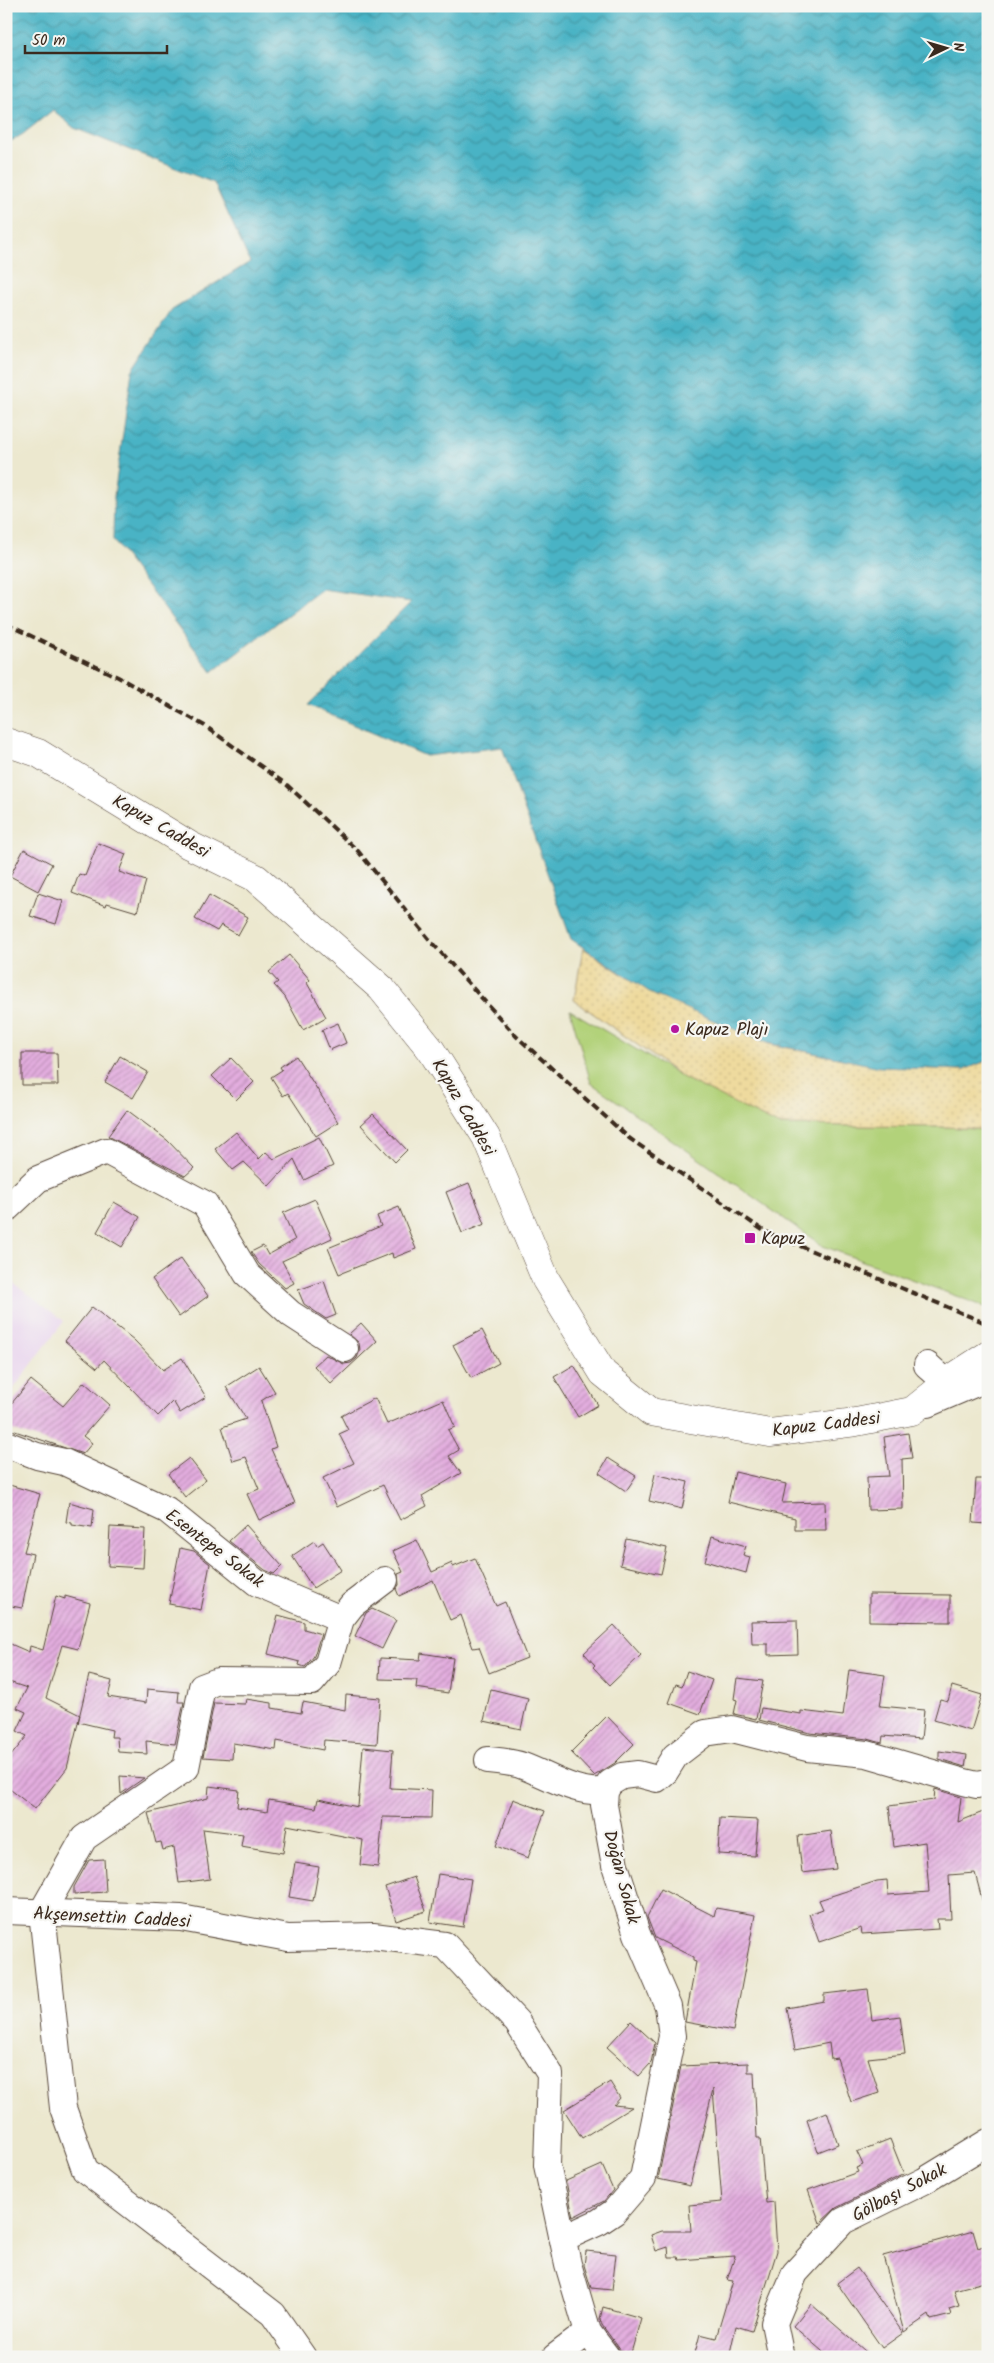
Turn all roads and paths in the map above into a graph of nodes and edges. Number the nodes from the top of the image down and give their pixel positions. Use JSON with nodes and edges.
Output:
{"nodes":[{"id":1,"x":6,"y":742,"type":"edge"},
{"id":2,"x":6,"y":1209,"type":"edge"},
{"id":3,"x":345,"y":1349,"type":"dead end"},
{"id":4,"x":988,"y":1355,"type":"edge"},
{"id":5,"x":927,"y":1366,"type":"dead end"},
{"id":6,"x":988,"y":1378,"type":"edge"},
{"id":7,"x":948,"y":1383,"type":"junction"},
{"id":8,"x":912,"y":1411,"type":"junction"},
{"id":9,"x":6,"y":1444,"type":"edge"},
{"id":10,"x":385,"y":1580,"type":"dead end"},
{"id":11,"x":341,"y":1619,"type":"junction"},
{"id":12,"x":488,"y":1760,"type":"dead end"},
{"id":13,"x":988,"y":1783,"type":"edge"},
{"id":14,"x":604,"y":1792,"type":"junction"},
{"id":15,"x":6,"y":1911,"type":"edge"},
{"id":16,"x":42,"y":1912,"type":"junction"},
{"id":17,"x":988,"y":2142,"type":"edge"},
{"id":18,"x":562,"y":2236,"type":"junction"},
{"id":19,"x":588,"y":2332,"type":"junction"},
{"id":20,"x":303,"y":2357,"type":"edge"},
{"id":21,"x":555,"y":2357,"type":"edge"},
{"id":22,"x":607,"y":2357,"type":"edge"},
{"id":23,"x":781,"y":2357,"type":"edge"}],
"edges":[{"from":1,"to":8,"type":"main road","name":"Kapuz Caddesi"},
{"from":2,"to":3,"type":"street"},
{"from":4,"to":7,"type":"main road"},
{"from":5,"to":7,"type":"street"},
{"from":6,"to":8,"type":"street"},
{"from":7,"to":8,"type":"main road"},
{"from":9,"to":11,"type":"street","name":"Esentepe Sokak"},
{"from":10,"to":11,"type":"street"},
{"from":11,"to":16,"type":"street"},
{"from":12,"to":14,"type":"street"},
{"from":13,"to":14,"type":"street"},
{"from":14,"to":18,"type":"street","name":"Doğan Sokak"},
{"from":15,"to":16,"type":"street","name":"Akşemsettin Caddesi"},
{"from":16,"to":18,"type":"street","name":"Akşemsettin Caddesi"},
{"from":16,"to":20,"type":"street"},
{"from":17,"to":23,"type":"street","name":"Gölbaşı Sokak"},
{"from":18,"to":19,"type":"street","name":"Akşemsettin Caddesi"},
{"from":19,"to":21,"type":"street"},
{"from":19,"to":22,"type":"street","name":"Akşemsettin Caddesi"}]}
